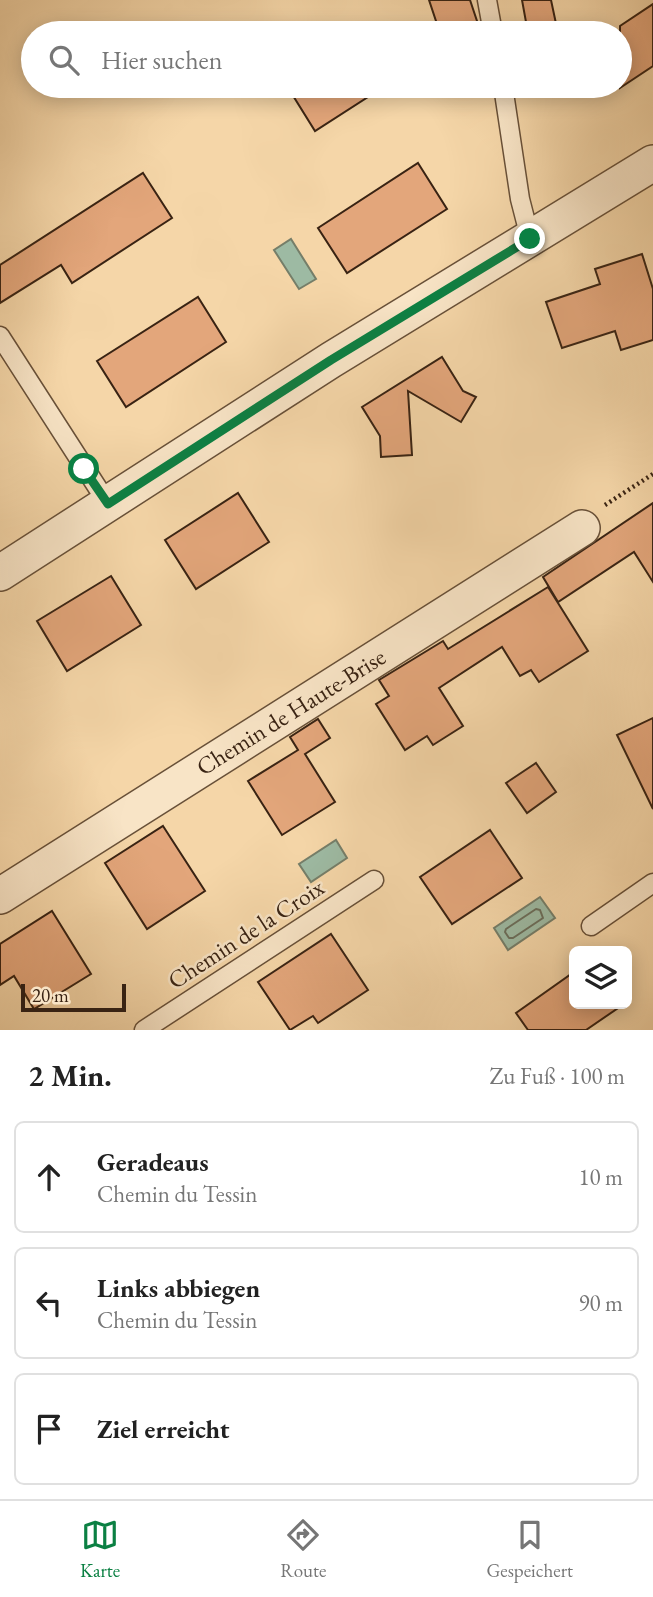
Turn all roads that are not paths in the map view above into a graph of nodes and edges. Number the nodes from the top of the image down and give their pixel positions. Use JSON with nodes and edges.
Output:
{"nodes":[{"id":1,"x":487,"y":0,"type":"edge"},
{"id":2,"x":491,"y":21,"type":"edge"},
{"id":3,"x":505,"y":98,"type":"edge"},
{"id":4,"x":653,"y":163,"type":"edge"},
{"id":5,"x":530,"y":239,"type":"junction"},
{"id":6,"x":0,"y":336,"type":"edge"},
{"id":7,"x":108,"y":504,"type":"junction"},
{"id":8,"x":582,"y":528,"type":"road end"},
{"id":9,"x":0,"y":573,"type":"edge"},
{"id":10,"x":374,"y":880,"type":"dead end"},
{"id":11,"x":653,"y":883,"type":"edge"},
{"id":12,"x":0,"y":896,"type":"edge"},
{"id":13,"x":590,"y":926,"type":"dead end"},
{"id":14,"x":144,"y":1030,"type":"edge"}],
"edges":[{"from":1,"to":2,"type":"lane"},
{"from":3,"to":5,"type":"lane"},
{"from":4,"to":5,"type":"street"},
{"from":5,"to":7,"type":"street"},
{"from":6,"to":7,"type":"lane"},
{"from":7,"to":9,"type":"street"},
{"from":8,"to":12,"type":"street","name":"Chemin de Haute-Brise"},
{"from":10,"to":14,"type":"lane","name":"Chemin de la Croix"},
{"from":11,"to":13,"type":"lane"}]}
